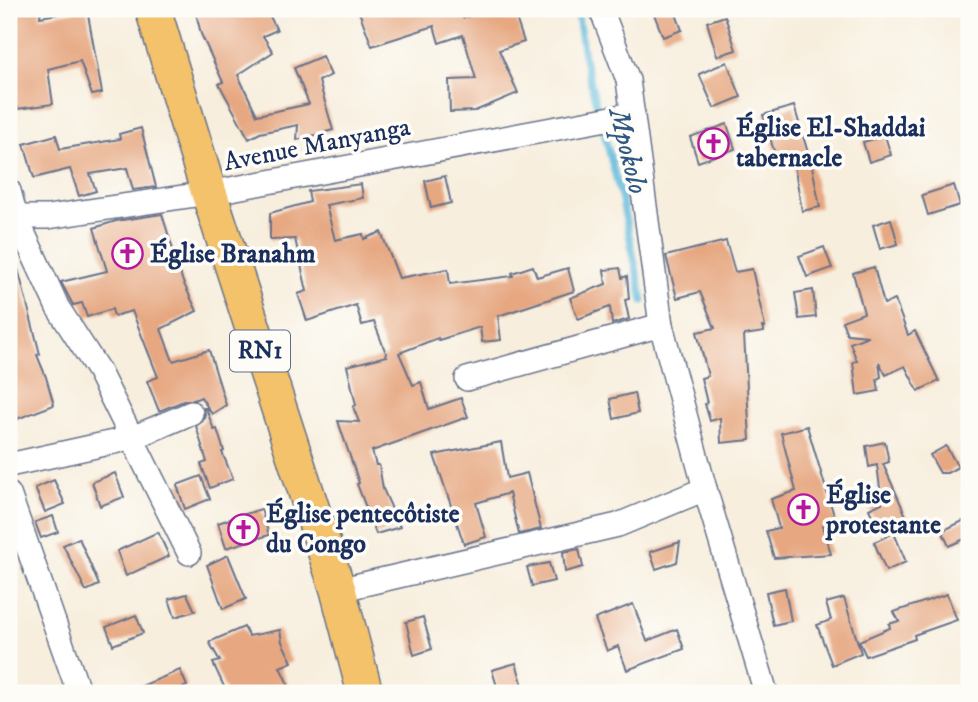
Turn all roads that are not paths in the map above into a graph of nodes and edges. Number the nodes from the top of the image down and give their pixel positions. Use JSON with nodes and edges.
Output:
{"nodes":[{"id":1,"x":153,"y":9,"type":"edge"},
{"id":2,"x":601,"y":9,"type":"edge"},
{"id":3,"x":634,"y":114,"type":"junction"},
{"id":4,"x":9,"y":191,"type":"edge"},
{"id":5,"x":209,"y":193,"type":"junction"},
{"id":6,"x":13,"y":218,"type":"edge"},
{"id":7,"x":661,"y":325,"type":"junction"},
{"id":8,"x":467,"y":379,"type":"dead end"},
{"id":9,"x":191,"y":414,"type":"dead end"},
{"id":10,"x":132,"y":438,"type":"junction"},
{"id":11,"x":9,"y":465,"type":"edge"},
{"id":12,"x":705,"y":489,"type":"junction"},
{"id":13,"x":9,"y":494,"type":"edge"},
{"id":14,"x":189,"y":553,"type":"dead end"},
{"id":15,"x":338,"y":590,"type":"junction"},
{"id":16,"x":79,"y":693,"type":"edge"},
{"id":17,"x":365,"y":693,"type":"edge"},
{"id":18,"x":766,"y":693,"type":"edge"}],
"edges":[{"from":1,"to":5,"type":"highway","number":"RN1"},
{"from":2,"to":3,"type":"street"},
{"from":3,"to":5,"type":"street","name":"Avenue Manyanga"},
{"from":3,"to":7,"type":"street"},
{"from":4,"to":6,"type":"street"},
{"from":5,"to":6,"type":"street","name":"Avenue Manyanga"},
{"from":5,"to":15,"type":"highway","number":"RN1"},
{"from":6,"to":10,"type":"street"},
{"from":7,"to":8,"type":"street"},
{"from":7,"to":12,"type":"street"},
{"from":9,"to":10,"type":"street"},
{"from":10,"to":11,"type":"street"},
{"from":10,"to":14,"type":"street"},
{"from":12,"to":15,"type":"street"},
{"from":12,"to":18,"type":"street"},
{"from":13,"to":16,"type":"street"},
{"from":15,"to":17,"type":"highway","number":"RN1"}]}
